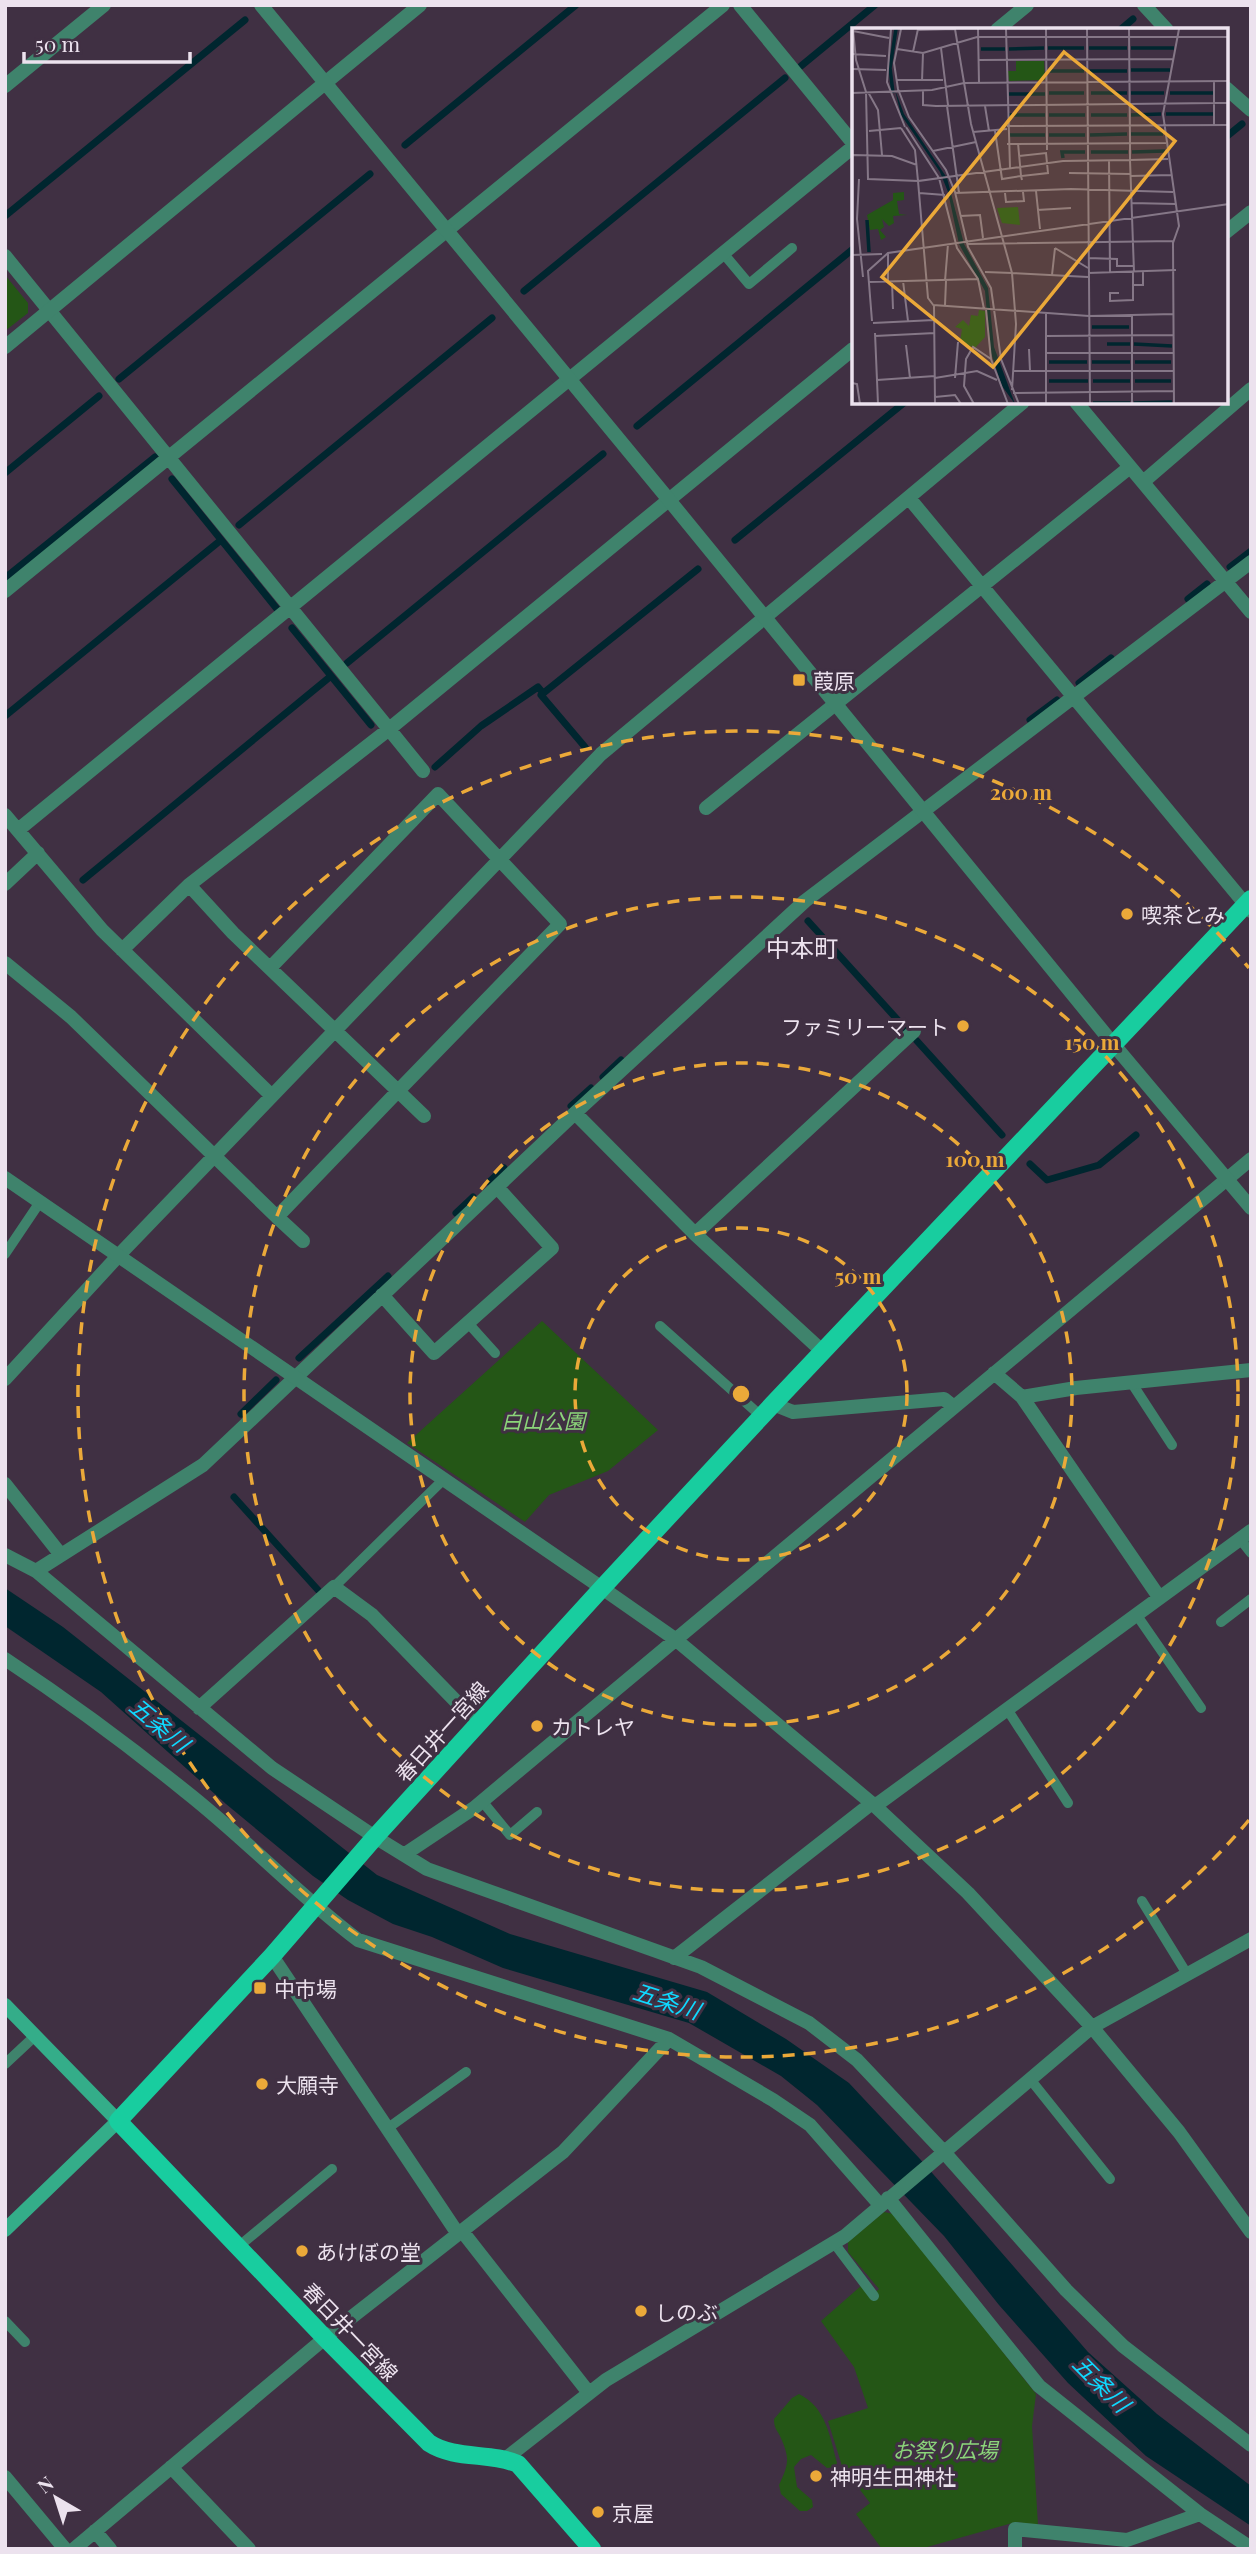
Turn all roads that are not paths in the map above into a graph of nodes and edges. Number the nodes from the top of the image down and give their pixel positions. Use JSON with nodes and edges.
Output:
{"nodes":[{"id":1,"x":104,"y":5,"type":"edge"},
{"id":2,"x":261,"y":5,"type":"edge"},
{"id":3,"x":420,"y":5,"type":"edge"},
{"id":4,"x":723,"y":5,"type":"edge"},
{"id":5,"x":740,"y":5,"type":"edge"},
{"id":6,"x":1027,"y":5,"type":"edge"},
{"id":7,"x":1144,"y":5,"type":"edge"},
{"id":8,"x":999,"y":28,"type":"edge"},
{"id":9,"x":1165,"y":28,"type":"edge"},
{"id":10,"x":325,"y":83,"type":"junction"},
{"id":11,"x":5,"y":86,"type":"edge"},
{"id":12,"x":1228,"y":90,"type":"edge"},
{"id":13,"x":1251,"y":110,"type":"edge"},
{"id":14,"x":852,"y":144,"type":"edge"},
{"id":15,"x":852,"y":146,"type":"edge"},
{"id":16,"x":1251,"y":212,"type":"edge"},
{"id":17,"x":1228,"y":230,"type":"edge"},
{"id":18,"x":447,"y":231,"type":"junction"},
{"id":19,"x":792,"y":248,"type":"dead end"},
{"id":20,"x":723,"y":253,"type":"junction"},
{"id":21,"x":5,"y":256,"type":"edge"},
{"id":22,"x":49,"y":311,"type":"junction"},
{"id":23,"x":5,"y":347,"type":"edge"},
{"id":24,"x":852,"y":350,"type":"edge"},
{"id":25,"x":569,"y":379,"type":"junction"},
{"id":26,"x":1251,"y":389,"type":"edge"},
{"id":27,"x":1021,"y":404,"type":"edge"},
{"id":28,"x":1078,"y":404,"type":"edge"},
{"id":29,"x":168,"y":458,"type":"junction"},
{"id":30,"x":1130,"y":467,"type":"junction"},
{"id":31,"x":1143,"y":482,"type":"junction"},
{"id":32,"x":909,"y":498,"type":"junction"},
{"id":33,"x":669,"y":500,"type":"junction"},
{"id":34,"x":1251,"y":562,"type":"edge"},
{"id":35,"x":1226,"y":582,"type":"junction"},
{"id":36,"x":982,"y":585,"type":"junction"},
{"id":37,"x":5,"y":591,"type":"edge"},
{"id":38,"x":289,"y":608,"type":"junction"},
{"id":39,"x":1251,"y":612,"type":"edge"},
{"id":40,"x":766,"y":619,"type":"junction"},
{"id":41,"x":1073,"y":698,"type":"junction"},
{"id":42,"x":835,"y":703,"type":"junction"},
{"id":43,"x":387,"y":730,"type":"junction"},
{"id":44,"x":423,"y":771,"type":"dead end"},
{"id":45,"x":706,"y":808,"type":"dead end"},
{"id":46,"x":924,"y":812,"type":"junction"},
{"id":47,"x":5,"y":815,"type":"edge"},
{"id":48,"x":18,"y":830,"type":"junction"},
{"id":49,"x":38,"y":853,"type":"junction"},
{"id":50,"x":499,"y":860,"type":"junction"},
{"id":51,"x":5,"y":884,"type":"edge"},
{"id":52,"x":189,"y":885,"type":"junction"},
{"id":53,"x":1249,"y":905,"type":"edge"},
{"id":54,"x":122,"y":950,"type":"junction"},
{"id":55,"x":5,"y":963,"type":"edge"},
{"id":56,"x":270,"y":968,"type":"junction"},
{"id":57,"x":335,"y":1031,"type":"junction"},
{"id":58,"x":914,"y":1031,"type":"dead end"},
{"id":59,"x":1114,"y":1045,"type":"junction"},
{"id":60,"x":398,"y":1091,"type":"junction"},
{"id":61,"x":272,"y":1096,"type":"junction"},
{"id":62,"x":575,"y":1112,"type":"junction"},
{"id":63,"x":424,"y":1116,"type":"dead end"},
{"id":64,"x":214,"y":1158,"type":"junction"},
{"id":65,"x":1251,"y":1159,"type":"edge"},
{"id":66,"x":5,"y":1178,"type":"edge"},
{"id":67,"x":1227,"y":1179,"type":"junction"},
{"id":68,"x":497,"y":1186,"type":"junction"},
{"id":69,"x":40,"y":1202,"type":"junction"},
{"id":70,"x":1251,"y":1208,"type":"edge"},
{"id":71,"x":277,"y":1217,"type":"junction"},
{"id":72,"x":695,"y":1234,"type":"junction"},
{"id":73,"x":303,"y":1241,"type":"dead end"},
{"id":74,"x":5,"y":1254,"type":"edge"},
{"id":75,"x":120,"y":1255,"type":"junction"},
{"id":76,"x":382,"y":1295,"type":"junction"},
{"id":77,"x":468,"y":1323,"type":"junction"},
{"id":78,"x":660,"y":1326,"type":"dead end"},
{"id":79,"x":822,"y":1351,"type":"junction"},
{"id":80,"x":495,"y":1353,"type":"dead end"},
{"id":81,"x":1251,"y":1370,"type":"edge"},
{"id":82,"x":994,"y":1374,"type":"junction"},
{"id":83,"x":296,"y":1377,"type":"junction"},
{"id":84,"x":5,"y":1380,"type":"edge"},
{"id":85,"x":1131,"y":1382,"type":"junction"},
{"id":86,"x":1022,"y":1397,"type":"junction"},
{"id":87,"x":954,"y":1407,"type":"junction"},
{"id":88,"x":767,"y":1410,"type":"junction"},
{"id":89,"x":1172,"y":1445,"type":"dead end"},
{"id":90,"x":444,"y":1479,"type":"junction"},
{"id":91,"x":5,"y":1484,"type":"edge"},
{"id":92,"x":1245,"y":1535,"type":"edge"},
{"id":93,"x":1251,"y":1553,"type":"edge"},
{"id":94,"x":5,"y":1555,"type":"edge"},
{"id":95,"x":61,"y":1555,"type":"junction"},
{"id":96,"x":36,"y":1571,"type":"junction"},
{"id":97,"x":334,"y":1587,"type":"junction"},
{"id":98,"x":602,"y":1588,"type":"junction"},
{"id":99,"x":1159,"y":1597,"type":"junction"},
{"id":100,"x":1251,"y":1599,"type":"edge"},
{"id":101,"x":1136,"y":1614,"type":"junction"},
{"id":102,"x":1221,"y":1622,"type":"dead end"},
{"id":103,"x":675,"y":1639,"type":"junction"},
{"id":104,"x":5,"y":1659,"type":"edge"},
{"id":105,"x":199,"y":1708,"type":"junction"},
{"id":106,"x":1201,"y":1708,"type":"dead end"},
{"id":107,"x":1007,"y":1709,"type":"junction"},
{"id":108,"x":478,"y":1724,"type":"junction"},
{"id":109,"x":482,"y":1801,"type":"junction"},
{"id":110,"x":1068,"y":1803,"type":"dead end"},
{"id":111,"x":873,"y":1805,"type":"junction"},
{"id":112,"x":537,"y":1812,"type":"dead end"},
{"id":113,"x":375,"y":1838,"type":"junction"},
{"id":114,"x":405,"y":1854,"type":"junction"},
{"id":115,"x":1142,"y":1901,"type":"dead end"},
{"id":116,"x":316,"y":1907,"type":"junction"},
{"id":117,"x":1251,"y":1938,"type":"edge"},
{"id":118,"x":272,"y":1956,"type":"junction"},
{"id":119,"x":674,"y":1958,"type":"junction"},
{"id":120,"x":1187,"y":1974,"type":"junction"},
{"id":121,"x":5,"y":2005,"type":"edge"},
{"id":122,"x":1093,"y":2027,"type":"junction"},
{"id":123,"x":35,"y":2036,"type":"junction"},
{"id":124,"x":669,"y":2039,"type":"junction"},
{"id":125,"x":5,"y":2064,"type":"edge"},
{"id":126,"x":467,"y":2072,"type":"dead end"},
{"id":127,"x":1030,"y":2079,"type":"junction"},
{"id":128,"x":118,"y":2122,"type":"junction"},
{"id":129,"x":388,"y":2129,"type":"junction"},
{"id":130,"x":943,"y":2151,"type":"junction"},
{"id":131,"x":332,"y":2169,"type":"dead end"},
{"id":132,"x":1110,"y":2179,"type":"dead end"},
{"id":133,"x":884,"y":2202,"type":"junction"},
{"id":134,"x":5,"y":2230,"type":"edge"},
{"id":135,"x":460,"y":2232,"type":"junction"},
{"id":136,"x":1251,"y":2232,"type":"edge"},
{"id":137,"x":834,"y":2243,"type":"junction"},
{"id":138,"x":238,"y":2247,"type":"junction"},
{"id":139,"x":874,"y":2296,"type":"dead end"},
{"id":140,"x":5,"y":2321,"type":"edge"},
{"id":141,"x":324,"y":2338,"type":"junction"},
{"id":142,"x":25,"y":2342,"type":"dead end"},
{"id":143,"x":589,"y":2393,"type":"junction"},
{"id":144,"x":1251,"y":2445,"type":"edge"},
{"id":145,"x":505,"y":2459,"type":"junction"},
{"id":146,"x":171,"y":2467,"type":"junction"},
{"id":147,"x":5,"y":2477,"type":"edge"},
{"id":148,"x":1200,"y":2514,"type":"junction"},
{"id":149,"x":95,"y":2531,"type":"junction"},
{"id":150,"x":1128,"y":2544,"type":"edge"},
{"id":151,"x":1251,"y":2548,"type":"edge"},
{"id":152,"x":65,"y":2549,"type":"edge"},
{"id":153,"x":74,"y":2549,"type":"edge"},
{"id":154,"x":110,"y":2549,"type":"edge"},
{"id":155,"x":249,"y":2549,"type":"edge"},
{"id":156,"x":592,"y":2549,"type":"edge"},
{"id":157,"x":1015,"y":2549,"type":"edge"}],
"edges":[{"from":1,"to":11,"type":"street"},
{"from":2,"to":10,"type":"street"},
{"from":3,"to":10,"type":"street"},
{"from":4,"to":18,"type":"street"},
{"from":5,"to":14,"type":"street"},
{"from":6,"to":8,"type":"street"},
{"from":7,"to":9,"type":"street"},
{"from":10,"to":18,"type":"street"},
{"from":10,"to":22,"type":"street"},
{"from":12,"to":13,"type":"street"},
{"from":15,"to":20,"type":"street"},
{"from":16,"to":17,"type":"street"},
{"from":18,"to":25,"type":"street"},
{"from":18,"to":29,"type":"street"},
{"from":19,"to":20,"type":"lane"},
{"from":20,"to":25,"type":"street"},
{"from":21,"to":22,"type":"street"},
{"from":22,"to":23,"type":"street"},
{"from":22,"to":29,"type":"street"},
{"from":24,"to":33,"type":"street"},
{"from":25,"to":33,"type":"street"},
{"from":25,"to":38,"type":"street"},
{"from":26,"to":31,"type":"street"},
{"from":27,"to":32,"type":"street"},
{"from":28,"to":30,"type":"street"},
{"from":29,"to":37,"type":"street"},
{"from":29,"to":38,"type":"street"},
{"from":30,"to":31,"type":"street"},
{"from":30,"to":36,"type":"street"},
{"from":31,"to":35,"type":"street"},
{"from":32,"to":36,"type":"street"},
{"from":32,"to":40,"type":"street"},
{"from":33,"to":40,"type":"street"},
{"from":33,"to":43,"type":"street"},
{"from":34,"to":35,"type":"street"},
{"from":35,"to":39,"type":"street"},
{"from":35,"to":41,"type":"street"},
{"from":36,"to":41,"type":"street"},
{"from":36,"to":42,"type":"street"},
{"from":38,"to":43,"type":"street"},
{"from":38,"to":48,"type":"street"},
{"from":40,"to":42,"type":"street"},
{"from":40,"to":50,"type":"street"},
{"from":41,"to":46,"type":"street"},
{"from":41,"to":53,"type":"street"},
{"from":42,"to":45,"type":"street"},
{"from":42,"to":46,"type":"street"},
{"from":43,"to":44,"type":"street"},
{"from":43,"to":52,"type":"street"},
{"from":46,"to":59,"type":"street"},
{"from":46,"to":62,"type":"street"},
{"from":47,"to":48,"type":"street"},
{"from":48,"to":49,"type":"street"},
{"from":49,"to":51,"type":"street"},
{"from":49,"to":54,"type":"street"},
{"from":50,"to":56,"type":"street"},
{"from":50,"to":57,"type":"street"},
{"from":50,"to":60,"type":"street"},
{"from":52,"to":54,"type":"street"},
{"from":52,"to":56,"type":"street"},
{"from":53,"to":59,"type":"main road","name":"春日井一宮線"},
{"from":54,"to":61,"type":"street"},
{"from":55,"to":64,"type":"street"},
{"from":56,"to":57,"type":"street"},
{"from":57,"to":60,"type":"street"},
{"from":57,"to":61,"type":"street"},
{"from":58,"to":72,"type":"street"},
{"from":59,"to":67,"type":"street"},
{"from":59,"to":79,"type":"main road","name":"春日井一宮線"},
{"from":60,"to":63,"type":"street"},
{"from":60,"to":71,"type":"street"},
{"from":61,"to":64,"type":"street"},
{"from":62,"to":68,"type":"street"},
{"from":62,"to":72,"type":"street"},
{"from":64,"to":71,"type":"street"},
{"from":64,"to":75,"type":"street"},
{"from":65,"to":67,"type":"street"},
{"from":66,"to":69,"type":"street"},
{"from":67,"to":70,"type":"street"},
{"from":67,"to":82,"type":"street"},
{"from":68,"to":76,"type":"street"},
{"from":68,"to":77,"type":"street"},
{"from":69,"to":74,"type":"lane"},
{"from":69,"to":75,"type":"street"},
{"from":71,"to":73,"type":"street"},
{"from":72,"to":79,"type":"street"},
{"from":75,"to":83,"type":"street"},
{"from":75,"to":84,"type":"street"},
{"from":76,"to":77,"type":"street"},
{"from":76,"to":83,"type":"street"},
{"from":77,"to":80,"type":"lane"},
{"from":78,"to":88,"type":"lane"},
{"from":79,"to":88,"type":"main road","name":"春日井一宮線"},
{"from":81,"to":85,"type":"street"},
{"from":82,"to":86,"type":"street"},
{"from":82,"to":87,"type":"street"},
{"from":83,"to":90,"type":"street"},
{"from":83,"to":95,"type":"street"},
{"from":85,"to":86,"type":"street"},
{"from":85,"to":89,"type":"lane"},
{"from":86,"to":99,"type":"street"},
{"from":87,"to":88,"type":"street"},
{"from":87,"to":103,"type":"street"},
{"from":88,"to":98,"type":"main road","name":"春日井一宮線"},
{"from":90,"to":97,"type":"lane"},
{"from":90,"to":98,"type":"street"},
{"from":91,"to":95,"type":"street"},
{"from":92,"to":93,"type":"lane"},
{"from":92,"to":99,"type":"street"},
{"from":94,"to":96,"type":"street"},
{"from":95,"to":96,"type":"street"},
{"from":96,"to":105,"type":"street"},
{"from":97,"to":105,"type":"street"},
{"from":97,"to":108,"type":"street"},
{"from":98,"to":103,"type":"street"},
{"from":98,"to":108,"type":"main road","name":"春日井一宮線"},
{"from":99,"to":101,"type":"street"},
{"from":100,"to":102,"type":"lane"},
{"from":101,"to":106,"type":"lane"},
{"from":101,"to":107,"type":"street"},
{"from":103,"to":109,"type":"street"},
{"from":103,"to":111,"type":"street"},
{"from":104,"to":116,"type":"street"},
{"from":105,"to":113,"type":"street"},
{"from":107,"to":110,"type":"lane"},
{"from":107,"to":111,"type":"street"},
{"from":108,"to":113,"type":"main road","name":"春日井一宮線"},
{"from":109,"to":112,"type":"lane"},
{"from":109,"to":114,"type":"street"},
{"from":111,"to":119,"type":"street"},
{"from":111,"to":122,"type":"street"},
{"from":113,"to":114,"type":"street"},
{"from":113,"to":116,"type":"main road","name":"春日井一宮線"},
{"from":114,"to":119,"type":"street"},
{"from":115,"to":120,"type":"lane"},
{"from":116,"to":118,"type":"main road","name":"春日井一宮線"},
{"from":116,"to":124,"type":"street"},
{"from":117,"to":120,"type":"street"},
{"from":118,"to":128,"type":"main road","name":"春日井一宮線"},
{"from":118,"to":129,"type":"street"},
{"from":119,"to":130,"type":"street"},
{"from":120,"to":122,"type":"street"},
{"from":121,"to":123,"type":"main road"},
{"from":122,"to":127,"type":"street"},
{"from":122,"to":136,"type":"street"},
{"from":123,"to":125,"type":"lane"},
{"from":123,"to":128,"type":"main road"},
{"from":124,"to":133,"type":"street"},
{"from":124,"to":135,"type":"street"},
{"from":126,"to":129,"type":"lane"},
{"from":127,"to":130,"type":"street"},
{"from":127,"to":132,"type":"lane"},
{"from":128,"to":134,"type":"main road"},
{"from":128,"to":138,"type":"main road","name":"春日井一宮線"},
{"from":129,"to":135,"type":"street"},
{"from":130,"to":133,"type":"street"},
{"from":130,"to":144,"type":"street"},
{"from":131,"to":138,"type":"lane"},
{"from":133,"to":137,"type":"street"},
{"from":133,"to":148,"type":"street"},
{"from":135,"to":141,"type":"street"},
{"from":135,"to":143,"type":"street"},
{"from":137,"to":139,"type":"lane"},
{"from":137,"to":143,"type":"street"},
{"from":138,"to":141,"type":"main road","name":"春日井一宮線"},
{"from":140,"to":142,"type":"lane"},
{"from":141,"to":145,"type":"main road","name":"春日井一宮線"},
{"from":141,"to":146,"type":"street"},
{"from":143,"to":145,"type":"street"},
{"from":145,"to":156,"type":"main road"},
{"from":146,"to":149,"type":"street"},
{"from":146,"to":155,"type":"street"},
{"from":147,"to":152,"type":"street"},
{"from":148,"to":150,"type":"street"},
{"from":148,"to":151,"type":"street"},
{"from":149,"to":153,"type":"street"},
{"from":149,"to":154,"type":"street"},
{"from":150,"to":157,"type":"street"}]}
